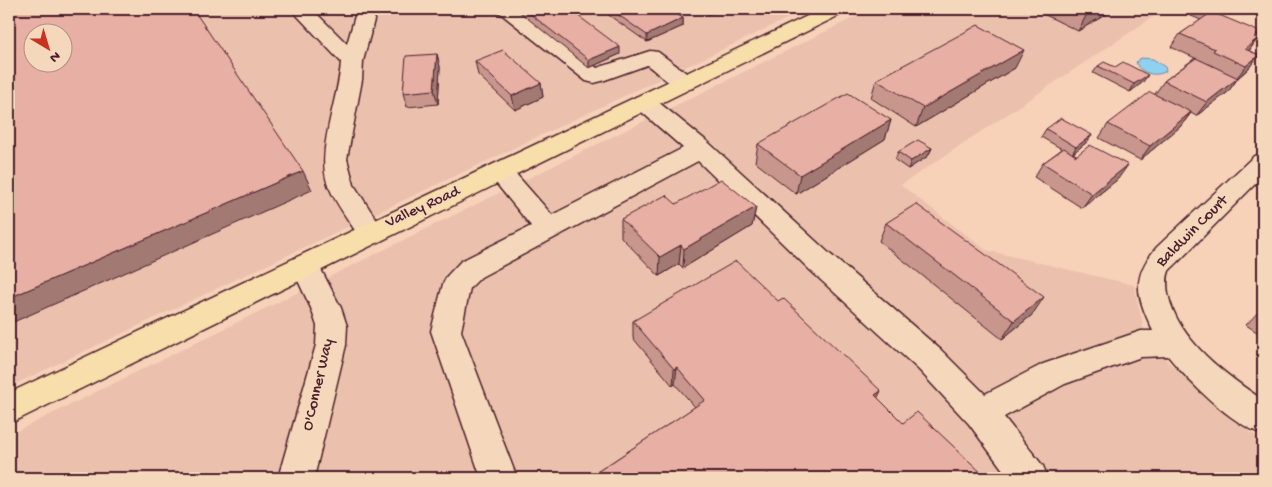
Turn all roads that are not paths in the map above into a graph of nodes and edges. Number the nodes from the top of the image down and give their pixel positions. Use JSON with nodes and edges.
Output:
{"nodes":[{"id":1,"x":301,"y":9,"type":"edge"},
{"id":2,"x":367,"y":9,"type":"edge"},
{"id":3,"x":505,"y":9,"type":"edge"},
{"id":4,"x":837,"y":9,"type":"edge"},
{"id":5,"x":352,"y":61,"type":"junction"},
{"id":6,"x":685,"y":83,"type":"junction"},
{"id":7,"x":644,"y":102,"type":"junction"},
{"id":8,"x":700,"y":150,"type":"junction"},
{"id":9,"x":1263,"y":162,"type":"edge"},
{"id":10,"x":500,"y":172,"type":"junction"},
{"id":11,"x":549,"y":229,"type":"junction"},
{"id":12,"x":371,"y":233,"type":"junction"},
{"id":13,"x":305,"y":266,"type":"junction"},
{"id":14,"x":1175,"y":343,"type":"junction"},
{"id":15,"x":9,"y":409,"type":"edge"},
{"id":16,"x":981,"y":413,"type":"junction"},
{"id":17,"x":1263,"y":419,"type":"edge"},
{"id":18,"x":296,"y":478,"type":"edge"},
{"id":19,"x":499,"y":478,"type":"edge"},
{"id":20,"x":1030,"y":478,"type":"edge"}],
"edges":[{"from":1,"to":5,"type":"street"},
{"from":2,"to":5,"type":"street"},
{"from":3,"to":6,"type":"street"},
{"from":4,"to":6,"type":"main road","name":"Valley Road"},
{"from":5,"to":12,"type":"street"},
{"from":6,"to":7,"type":"main road","name":"Valley Road"},
{"from":7,"to":8,"type":"street"},
{"from":7,"to":10,"type":"main road","name":"Valley Road"},
{"from":8,"to":11,"type":"street"},
{"from":8,"to":16,"type":"street"},
{"from":9,"to":14,"type":"street","name":"Baldwin Court"},
{"from":10,"to":11,"type":"street"},
{"from":10,"to":12,"type":"main road","name":"Valley Road"},
{"from":11,"to":19,"type":"street"},
{"from":12,"to":13,"type":"main road","name":"Valley Road"},
{"from":13,"to":15,"type":"main road","name":"Valley Road"},
{"from":13,"to":18,"type":"street","name":"O'Conner Way"},
{"from":14,"to":16,"type":"street"},
{"from":14,"to":17,"type":"street","name":"Baldwin Court"},
{"from":16,"to":20,"type":"street"}]}
